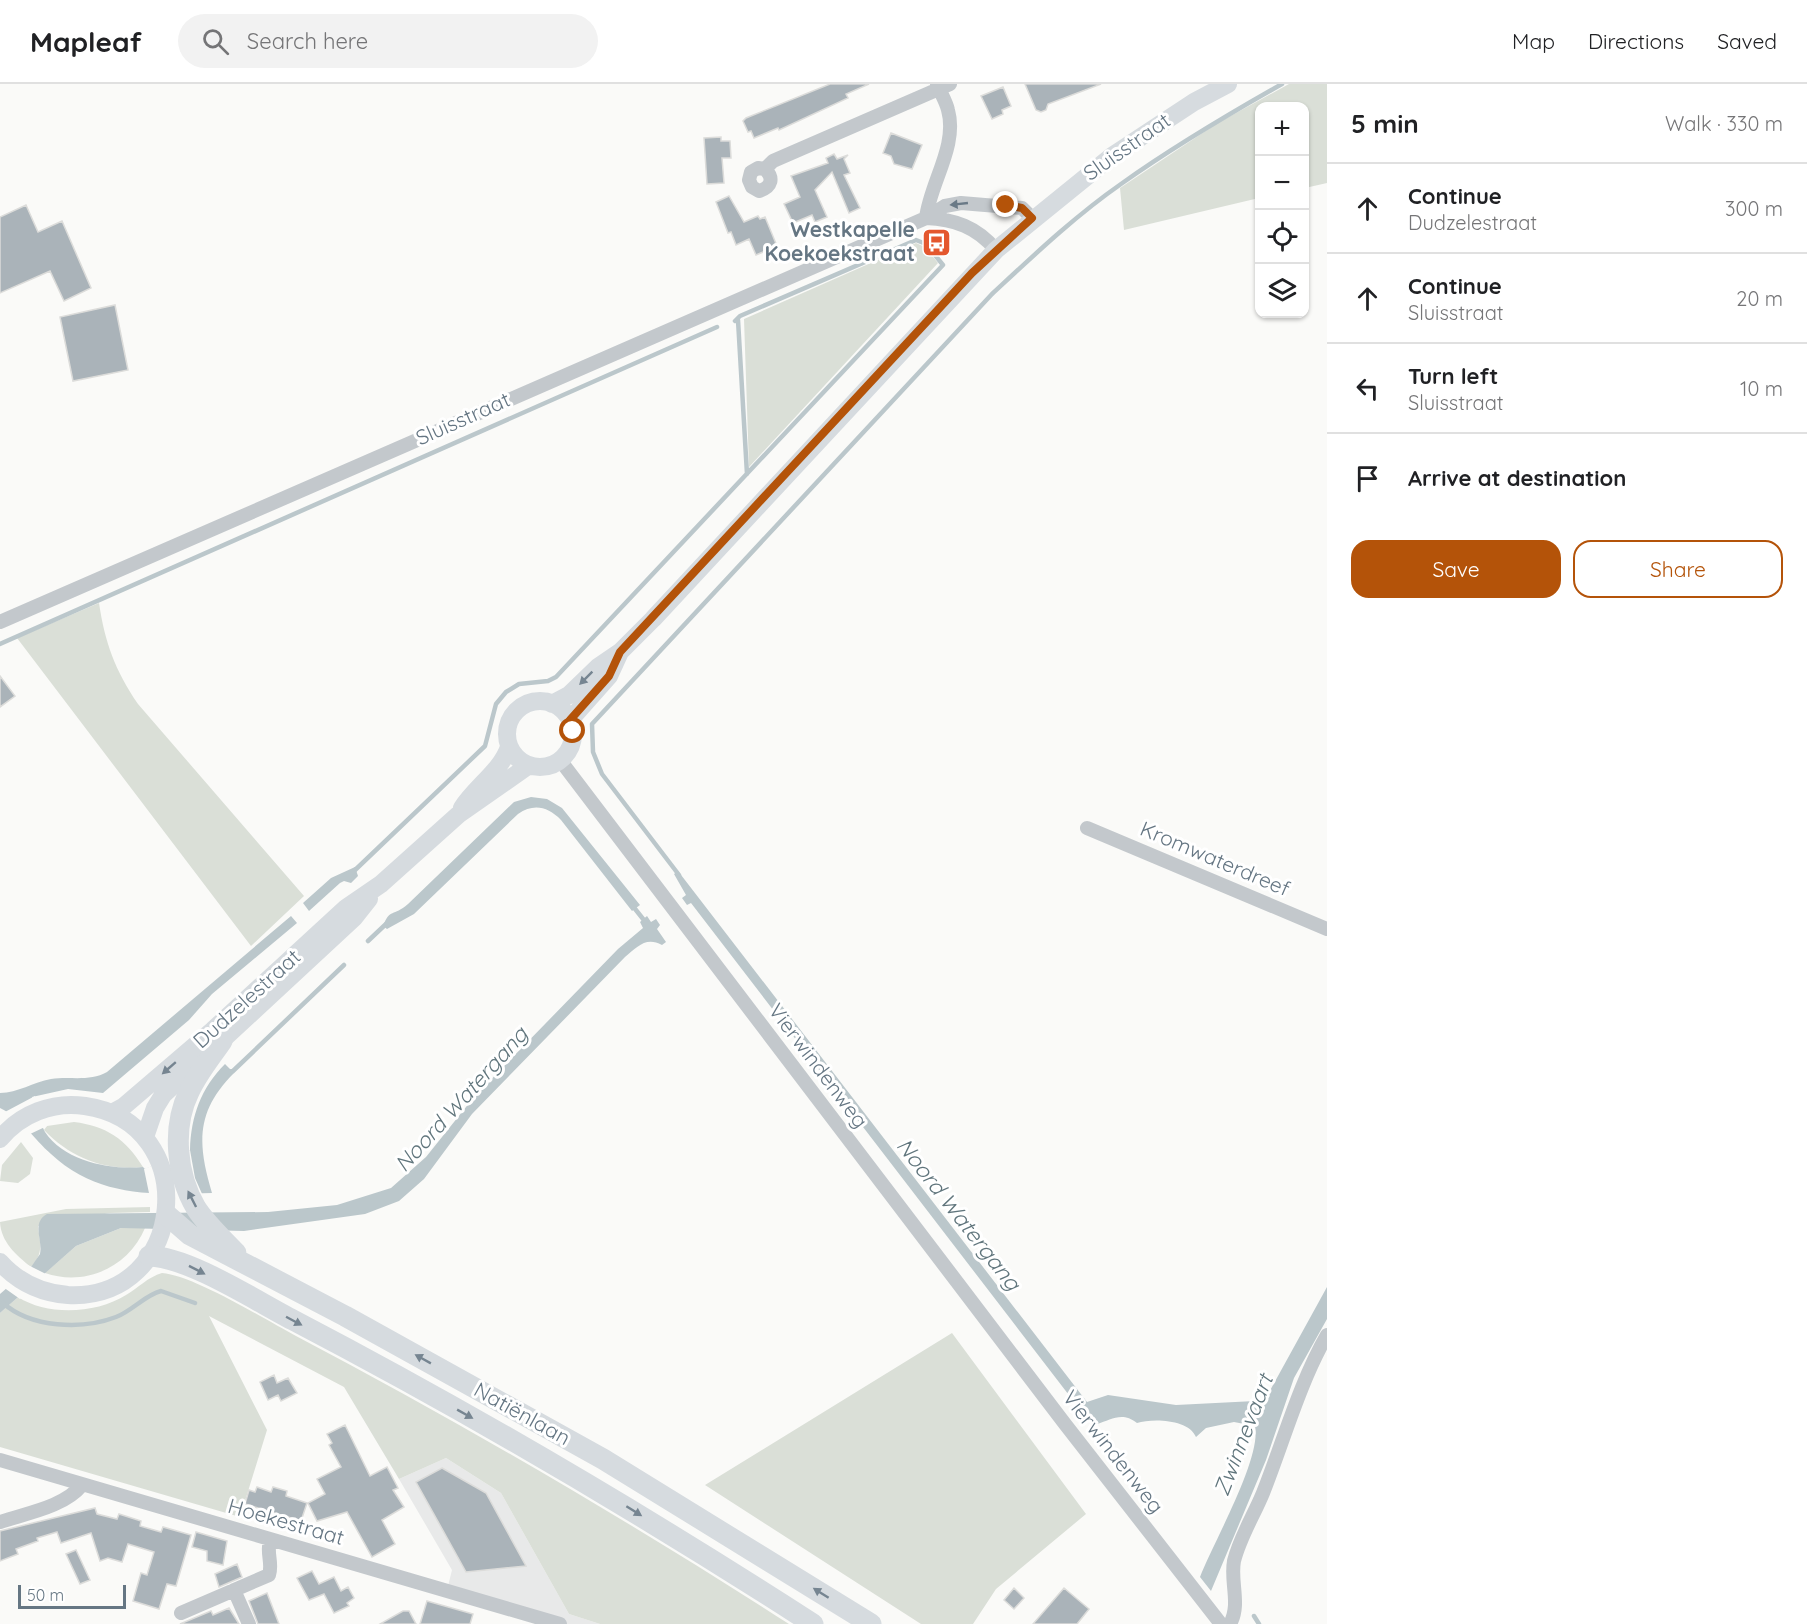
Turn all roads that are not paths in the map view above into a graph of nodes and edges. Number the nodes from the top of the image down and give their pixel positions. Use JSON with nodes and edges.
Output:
{"nodes":[{"id":1,"x":1228,"y":84,"type":"edge"},
{"id":2,"x":942,"y":86,"type":"edge"},
{"id":3,"x":765,"y":169,"type":"dead end"},
{"id":4,"x":926,"y":218,"type":"junction"},
{"id":5,"x":1032,"y":218,"type":"junction"},
{"id":6,"x":996,"y":250,"type":"junction"},
{"id":7,"x":0,"y":622,"type":"edge"},
{"id":8,"x":620,"y":652,"type":"junction"},
{"id":9,"x":552,"y":704,"type":"junction"},
{"id":10,"x":570,"y":720,"type":"junction"},
{"id":11,"x":509,"y":747,"type":"junction"},
{"id":12,"x":560,"y":760,"type":"junction"},
{"id":13,"x":528,"y":766,"type":"junction"},
{"id":14,"x":458,"y":815,"type":"junction"},
{"id":15,"x":1087,"y":828,"type":"dead end"},
{"id":16,"x":381,"y":884,"type":"junction"},
{"id":17,"x":1327,"y":929,"type":"edge"},
{"id":18,"x":222,"y":1041,"type":"junction"},
{"id":19,"x":112,"y":1113,"type":"junction"},
{"id":20,"x":3,"y":1135,"type":"edge"},
{"id":21,"x":145,"y":1137,"type":"junction"},
{"id":22,"x":169,"y":1158,"type":"junction"},
{"id":23,"x":164,"y":1225,"type":"junction"},
{"id":24,"x":149,"y":1256,"type":"junction"},
{"id":25,"x":246,"y":1264,"type":"junction"},
{"id":26,"x":3,"y":1266,"type":"edge"},
{"id":27,"x":1327,"y":1335,"type":"edge"},
{"id":28,"x":0,"y":1460,"type":"edge"},
{"id":29,"x":82,"y":1485,"type":"junction"},
{"id":30,"x":0,"y":1522,"type":"edge"},
{"id":31,"x":270,"y":1540,"type":"junction"},
{"id":32,"x":234,"y":1590,"type":"junction"},
{"id":33,"x":181,"y":1614,"type":"dead end"},
{"id":34,"x":1233,"y":1618,"type":"edge"},
{"id":35,"x":249,"y":1624,"type":"edge"},
{"id":36,"x":560,"y":1624,"type":"edge"},
{"id":37,"x":813,"y":1624,"type":"edge"},
{"id":38,"x":871,"y":1624,"type":"edge"},
{"id":39,"x":1221,"y":1624,"type":"edge"}],
"edges":[{"from":1,"to":5,"type":"main road","name":"Sluisstraat"},
{"from":2,"to":3,"type":"street"},
{"from":2,"to":4,"type":"street"},
{"from":5,"to":4,"type":"street","name":"Sluisstraat","one_way":true},
{"from":4,"to":6,"type":"street","name":"Sluisstraat"},
{"from":4,"to":7,"type":"street","name":"Sluisstraat"},
{"from":5,"to":6,"type":"main road","name":"Sluisstraat"},
{"from":6,"to":8,"type":"main road"},
{"from":8,"to":9,"type":"main road","one_way":true},
{"from":8,"to":10,"type":"main road"},
{"from":9,"to":10,"type":"main road"},
{"from":9,"to":11,"type":"main road"},
{"from":10,"to":12,"type":"main road"},
{"from":11,"to":13,"type":"main road"},
{"from":11,"to":14,"type":"main road","name":"Dudzelestraat"},
{"from":12,"to":13,"type":"main road"},
{"from":12,"to":39,"type":"street","name":"Vierwindenweg"},
{"from":13,"to":14,"type":"main road","name":"Dudzelestraat"},
{"from":14,"to":16,"type":"main road","name":"Dudzelestraat"},
{"from":15,"to":17,"type":"street","name":"Kromwaterdreef"},
{"from":16,"to":18,"type":"main road","name":"Dudzelestraat"},
{"from":16,"to":19,"type":"main road","name":"Dudzelestraat","one_way":true},
{"from":18,"to":21,"type":"main road","name":"Dudzelestraat"},
{"from":18,"to":22,"type":"highway"},
{"from":19,"to":20,"type":"main road"},
{"from":19,"to":21,"type":"main road"},
{"from":21,"to":22,"type":"main road"},
{"from":22,"to":23,"type":"main road"},
{"from":25,"to":22,"type":"highway","one_way":true},
{"from":23,"to":24,"type":"main road"},
{"from":23,"to":25,"type":"highway","name":"Natiënlaan"},
{"from":24,"to":26,"type":"main road"},
{"from":24,"to":37,"type":"highway","name":"Natiënlaan","one_way":true},
{"from":38,"to":25,"type":"highway","name":"Natiënlaan","one_way":true},
{"from":27,"to":34,"type":"street"},
{"from":28,"to":29,"type":"street","name":"Hoekestraat"},
{"from":29,"to":30,"type":"street"},
{"from":29,"to":31,"type":"street","name":"Hoekestraat"},
{"from":31,"to":32,"type":"street"},
{"from":31,"to":36,"type":"street","name":"Hoekestraat"},
{"from":32,"to":33,"type":"street"},
{"from":32,"to":35,"type":"street"}]}
